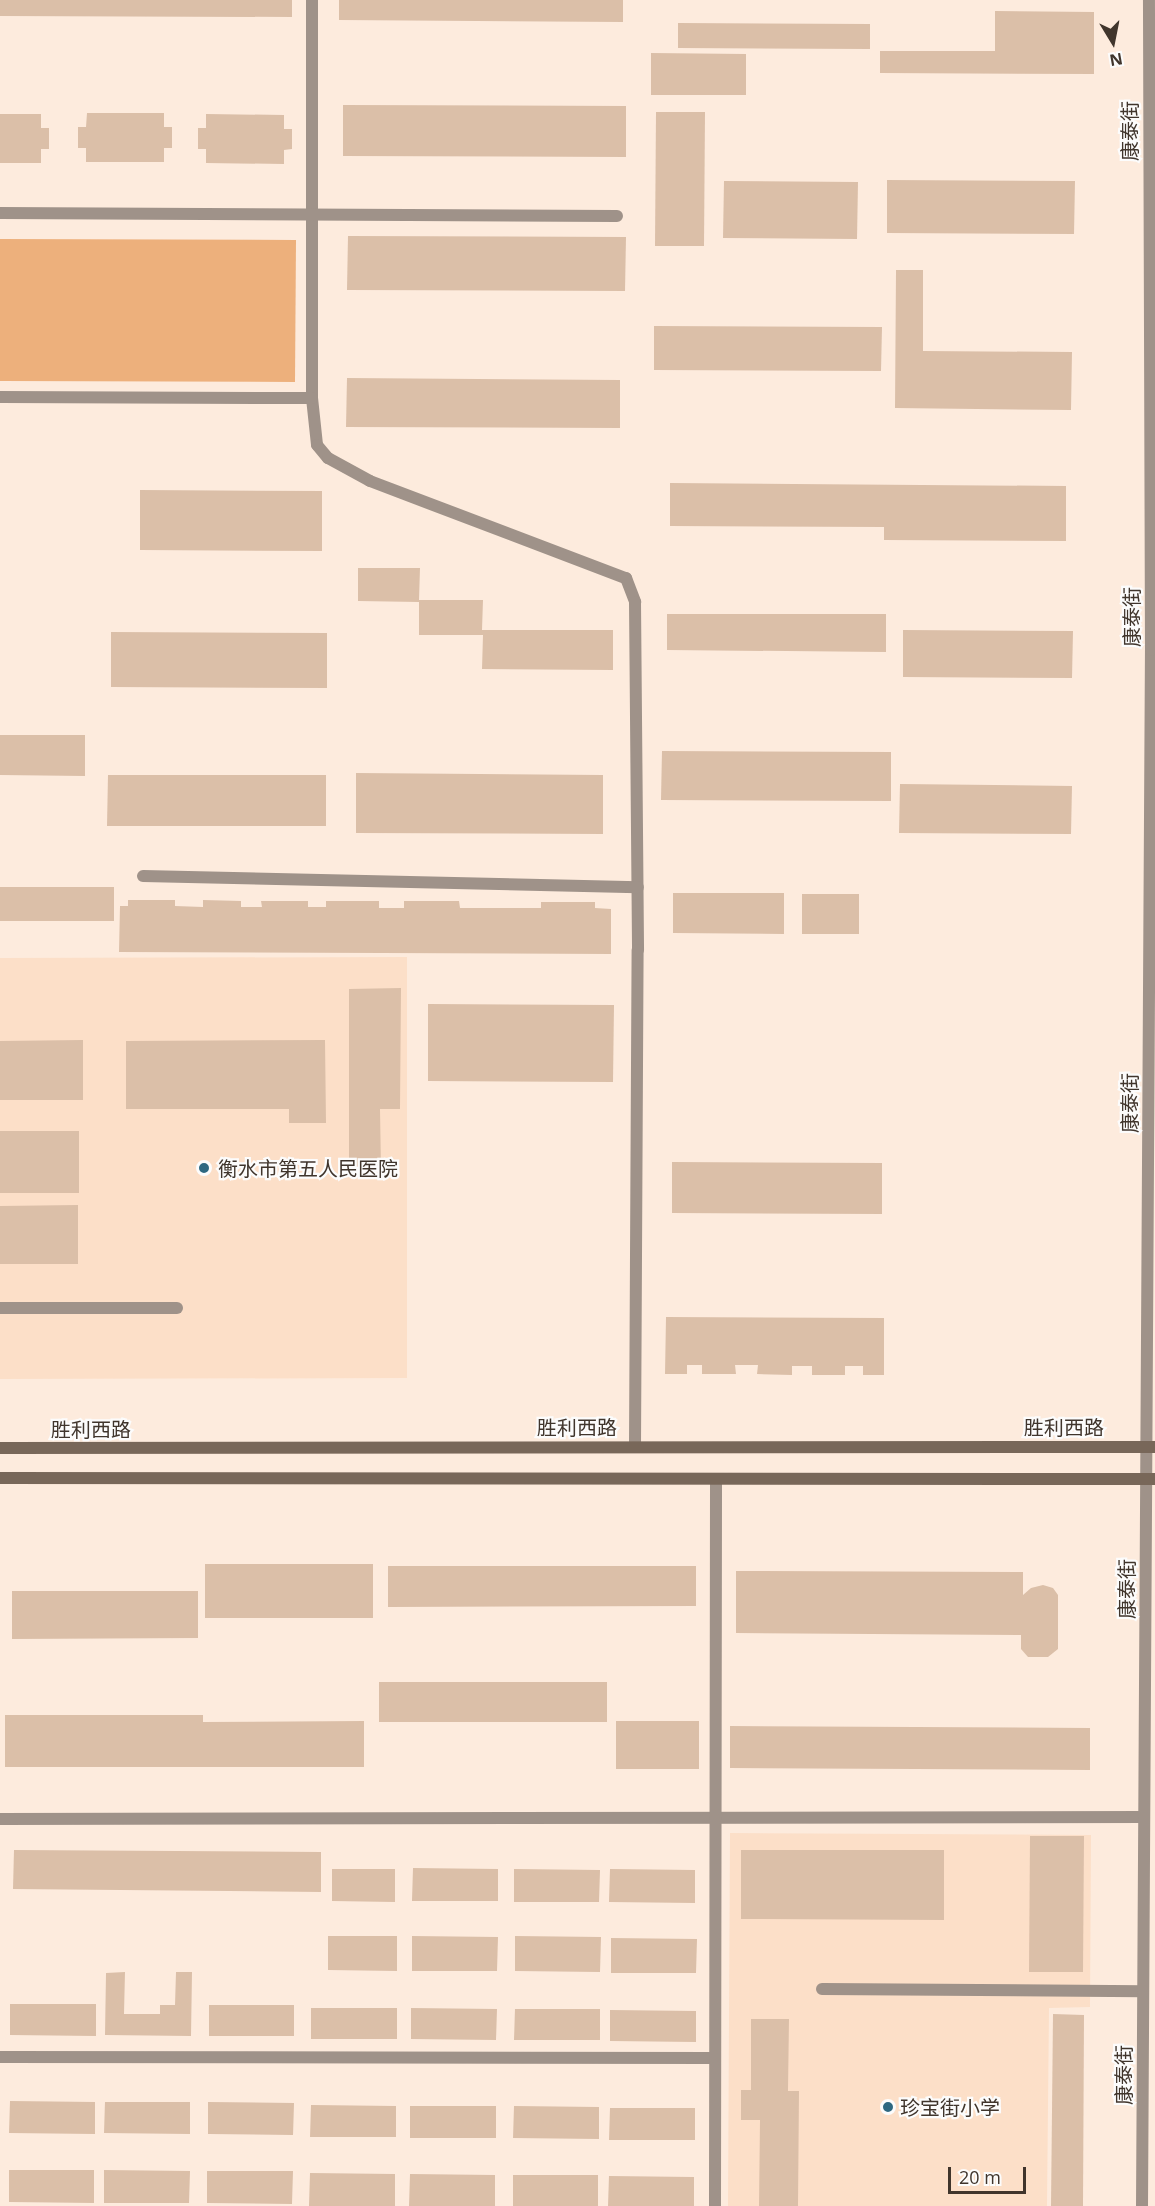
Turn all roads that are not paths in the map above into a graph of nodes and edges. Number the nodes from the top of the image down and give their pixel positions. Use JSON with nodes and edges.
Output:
{"nodes":[{"id":1,"x":312,"y":0,"type":"edge"},
{"id":2,"x":1149,"y":0,"type":"edge"},
{"id":3,"x":0,"y":213,"type":"edge"},
{"id":4,"x":312,"y":215,"type":"junction"},
{"id":5,"x":617,"y":216,"type":"dead end"},
{"id":6,"x":0,"y":397,"type":"edge"},
{"id":7,"x":312,"y":398,"type":"junction"},
{"id":8,"x":1152,"y":458,"type":"edge"},
{"id":9,"x":1153,"y":727,"type":"edge"},
{"id":10,"x":143,"y":876,"type":"dead end"},
{"id":11,"x":638,"y":887,"type":"junction"},
{"id":12,"x":0,"y":1308,"type":"edge"},
{"id":13,"x":177,"y":1308,"type":"dead end"},
{"id":14,"x":635,"y":1447,"type":"junction"},
{"id":15,"x":1150,"y":1447,"type":"edge"},
{"id":16,"x":0,"y":1448,"type":"edge"},
{"id":17,"x":0,"y":1478,"type":"edge"},
{"id":18,"x":716,"y":1479,"type":"junction"},
{"id":19,"x":1150,"y":1479,"type":"edge"},
{"id":20,"x":716,"y":1818,"type":"junction"},
{"id":21,"x":1144,"y":1818,"type":"junction"},
{"id":22,"x":0,"y":1819,"type":"edge"},
{"id":23,"x":822,"y":1989,"type":"dead end"},
{"id":24,"x":1143,"y":1991,"type":"junction"},
{"id":25,"x":0,"y":2057,"type":"edge"},
{"id":26,"x":715,"y":2058,"type":"junction"},
{"id":27,"x":715,"y":2206,"type":"edge"},
{"id":28,"x":1142,"y":2206,"type":"edge"}],
"edges":[{"from":1,"to":4,"type":"street"},
{"from":2,"to":8,"type":"street","name":"康泰街"},
{"from":3,"to":4,"type":"street"},
{"from":4,"to":5,"type":"street"},
{"from":4,"to":7,"type":"street"},
{"from":6,"to":7,"type":"street"},
{"from":7,"to":11,"type":"street"},
{"from":8,"to":9,"type":"street","name":"康泰街"},
{"from":9,"to":15,"type":"street","name":"康泰街"},
{"from":10,"to":11,"type":"street"},
{"from":11,"to":14,"type":"street"},
{"from":12,"to":13,"type":"street"},
{"from":14,"to":15,"type":"main road","name":"胜利西路"},
{"from":14,"to":16,"type":"main road","name":"胜利西路"},
{"from":15,"to":19,"type":"street","name":"康泰街"},
{"from":17,"to":18,"type":"main road"},
{"from":18,"to":19,"type":"main road"},
{"from":18,"to":20,"type":"street"},
{"from":19,"to":21,"type":"street","name":"康泰街"},
{"from":20,"to":21,"type":"street"},
{"from":20,"to":22,"type":"street"},
{"from":20,"to":26,"type":"street"},
{"from":21,"to":24,"type":"street","name":"康泰街"},
{"from":23,"to":24,"type":"street"},
{"from":24,"to":28,"type":"street","name":"康泰街"},
{"from":25,"to":26,"type":"street"},
{"from":26,"to":27,"type":"street"}]}
